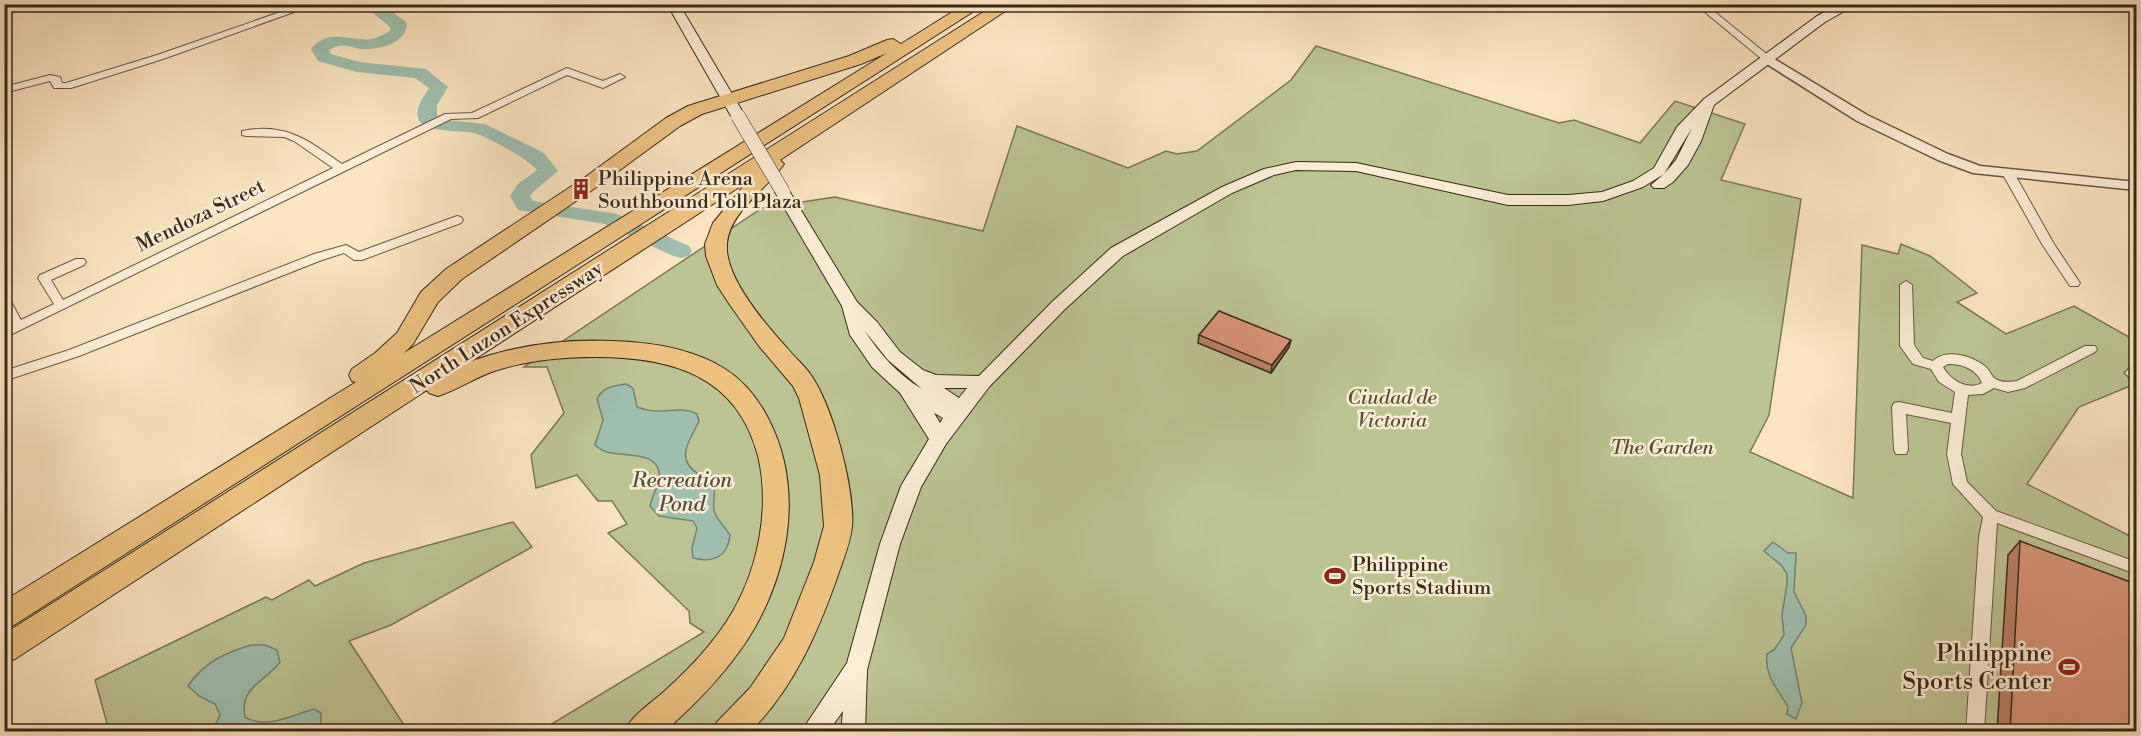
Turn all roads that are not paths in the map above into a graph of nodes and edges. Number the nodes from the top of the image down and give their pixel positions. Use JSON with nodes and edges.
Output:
{"nodes":[{"id":1,"x":673,"y":4,"type":"edge"},
{"id":2,"x":958,"y":4,"type":"edge"},
{"id":3,"x":977,"y":4,"type":"edge"},
{"id":4,"x":1008,"y":4,"type":"edge"},
{"id":5,"x":1699,"y":4,"type":"edge"},
{"id":6,"x":1851,"y":4,"type":"edge"},
{"id":7,"x":289,"y":12,"type":"dead end"},
{"id":8,"x":1766,"y":58,"type":"junction"},
{"id":9,"x":620,"y":77,"type":"dead end"},
{"id":10,"x":4,"y":90,"type":"edge"},
{"id":11,"x":733,"y":108,"type":"junction"},
{"id":12,"x":246,"y":133,"type":"dead end"},
{"id":13,"x":792,"y":144,"type":"junction"},
{"id":14,"x":340,"y":168,"type":"junction"},
{"id":15,"x":2008,"y":173,"type":"junction"},
{"id":16,"x":2136,"y":186,"type":"edge"},
{"id":17,"x":457,"y":220,"type":"dead end"},
{"id":18,"x":610,"y":248,"type":"junction"},
{"id":19,"x":80,"y":262,"type":"dead end"},
{"id":20,"x":2074,"y":283,"type":"dead end"},
{"id":21,"x":1906,"y":285,"type":"dead end"},
{"id":22,"x":4,"y":299,"type":"edge"},
{"id":23,"x":61,"y":306,"type":"junction"},
{"id":24,"x":18,"y":327,"type":"junction"},
{"id":25,"x":4,"y":334,"type":"edge"},
{"id":26,"x":2090,"y":349,"type":"dead end"},
{"id":27,"x":1936,"y":366,"type":"junction"},
{"id":28,"x":4,"y":376,"type":"edge"},
{"id":29,"x":906,"y":379,"type":"junction"},
{"id":30,"x":983,"y":382,"type":"junction"},
{"id":31,"x":1989,"y":382,"type":"junction"},
{"id":32,"x":1962,"y":389,"type":"junction"},
{"id":33,"x":957,"y":413,"type":"junction"},
{"id":34,"x":1957,"y":419,"type":"junction"},
{"id":35,"x":939,"y":440,"type":"junction"},
{"id":36,"x":1901,"y":450,"type":"dead end"},
{"id":37,"x":1991,"y":515,"type":"junction"},
{"id":38,"x":154,"y":522,"type":"junction"},
{"id":39,"x":134,"y":567,"type":"junction"},
{"id":40,"x":2136,"y":568,"type":"edge"},
{"id":41,"x":4,"y":616,"type":"edge"},
{"id":42,"x":4,"y":650,"type":"edge"},
{"id":43,"x":858,"y":666,"type":"junction"},
{"id":44,"x":640,"y":732,"type":"edge"},
{"id":45,"x":728,"y":732,"type":"edge"},
{"id":46,"x":813,"y":732,"type":"edge"},
{"id":47,"x":853,"y":732,"type":"edge"},
{"id":48,"x":1975,"y":732,"type":"edge"}],
"edges":[{"from":1,"to":11,"type":"main road"},
{"from":2,"to":11,"type":"highway"},
{"from":3,"to":18,"type":"highway","name":"North Luzon Expressway"},
{"from":4,"to":13,"type":"highway","name":"North Luzon Expressway"},
{"from":5,"to":8,"type":"street"},
{"from":6,"to":8,"type":"main road"},
{"from":7,"to":10,"type":"street"},
{"from":8,"to":15,"type":"street"},
{"from":8,"to":30,"type":"main road"},
{"from":9,"to":14,"type":"street","name":"Mendoza Street"},
{"from":11,"to":29,"type":"main road","bridge":true},
{"from":11,"to":38,"type":"highway"},
{"from":12,"to":14,"type":"street"},
{"from":13,"to":18,"type":"highway","name":"North Luzon Expressway"},
{"from":13,"to":45,"type":"highway"},
{"from":14,"to":23,"type":"street","name":"Mendoza Street"},
{"from":15,"to":16,"type":"street"},
{"from":15,"to":20,"type":"street"},
{"from":17,"to":28,"type":"street"},
{"from":18,"to":38,"type":"highway","name":"North Luzon Expressway"},
{"from":18,"to":39,"type":"highway","name":"North Luzon Expressway"},
{"from":19,"to":23,"type":"street"},
{"from":21,"to":27,"type":"street"},
{"from":22,"to":24,"type":"street"},
{"from":23,"to":24,"type":"street","name":"Mendoza Street"},
{"from":24,"to":25,"type":"street","name":"Mendoza Street"},
{"from":26,"to":31,"type":"street"},
{"from":27,"to":31,"type":"street"},
{"from":27,"to":32,"type":"street"},
{"from":29,"to":30,"type":"main road"},
{"from":29,"to":33,"type":"main road"},
{"from":29,"to":35,"type":"main road"},
{"from":30,"to":33,"type":"main road"},
{"from":31,"to":32,"type":"street"},
{"from":32,"to":34,"type":"street"},
{"from":33,"to":35,"type":"main road"},
{"from":34,"to":36,"type":"street"},
{"from":34,"to":37,"type":"street"},
{"from":35,"to":43,"type":"main road"},
{"from":37,"to":40,"type":"street"},
{"from":37,"to":48,"type":"street"},
{"from":38,"to":41,"type":"highway","name":"North Luzon Expressway"},
{"from":39,"to":42,"type":"highway","name":"North Luzon Expressway"},
{"from":39,"to":44,"type":"highway"},
{"from":43,"to":46,"type":"main road"},
{"from":43,"to":47,"type":"main road"}]}
